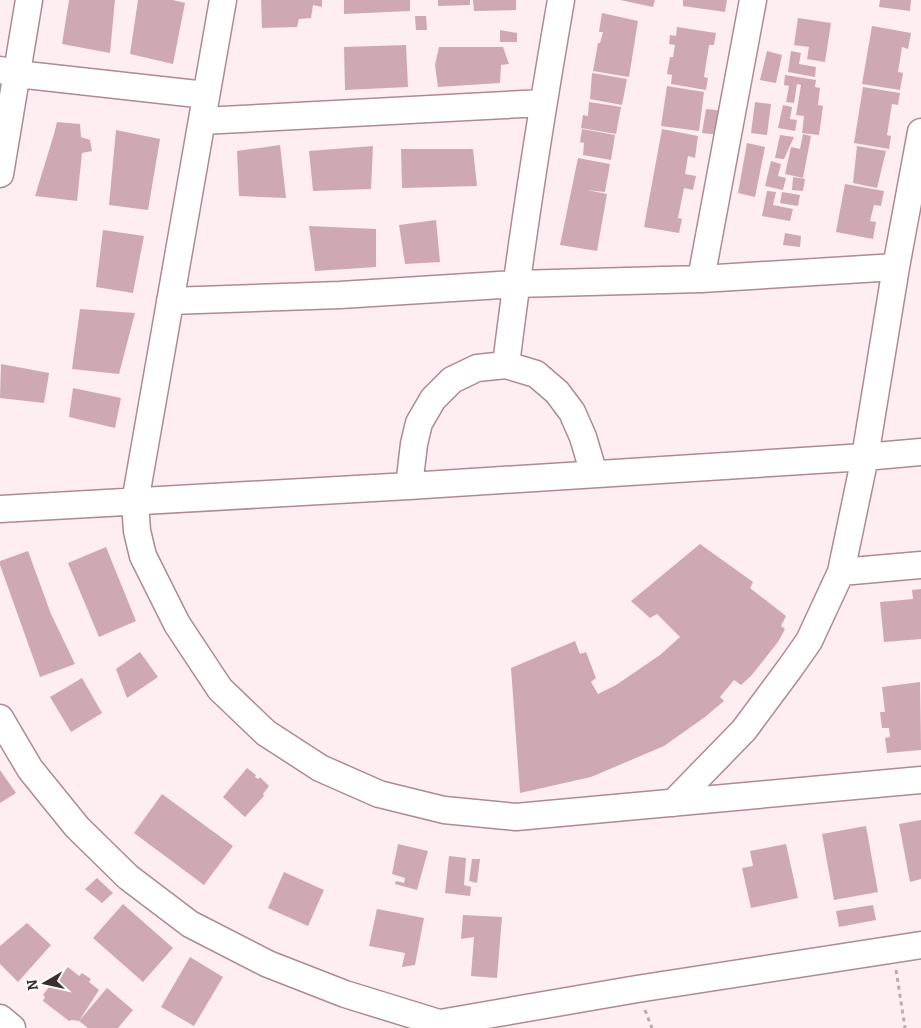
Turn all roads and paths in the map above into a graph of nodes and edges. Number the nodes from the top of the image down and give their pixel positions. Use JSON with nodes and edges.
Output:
{"nodes":[{"id":1,"x":28,"y":0,"type":"edge"},
{"id":2,"x":223,"y":0,"type":"edge"},
{"id":3,"x":561,"y":0,"type":"edge"},
{"id":4,"x":753,"y":0,"type":"edge"},
{"id":5,"x":9,"y":72,"type":"edge"},
{"id":6,"x":206,"y":95,"type":"junction"},
{"id":7,"x":543,"y":103,"type":"junction"},
{"id":8,"x":202,"y":121,"type":"junction"},
{"id":9,"x":921,"y":132,"type":"edge"},
{"id":10,"x":0,"y":174,"type":"edge"},
{"id":11,"x":896,"y":267,"type":"junction"},
{"id":12,"x":701,"y":279,"type":"junction"},
{"id":13,"x":516,"y":284,"type":"junction"},
{"id":14,"x":170,"y":301,"type":"junction"},
{"id":15,"x":506,"y":365,"type":"junction"},
{"id":16,"x":921,"y":452,"type":"edge"},
{"id":17,"x":864,"y":457,"type":"junction"},
{"id":18,"x":594,"y":474,"type":"junction"},
{"id":19,"x":409,"y":486,"type":"junction"},
{"id":20,"x":134,"y":502,"type":"junction"},
{"id":21,"x":0,"y":509,"type":"edge"},
{"id":22,"x":921,"y":566,"type":"edge"},
{"id":23,"x":841,"y":572,"type":"junction"},
{"id":24,"x":0,"y":718,"type":"edge"},
{"id":25,"x":921,"y":780,"type":"edge"},
{"id":26,"x":673,"y":803,"type":"junction"},
{"id":27,"x":921,"y":946,"type":"edge"},
{"id":28,"x":893,"y":950,"type":"junction"},
{"id":29,"x":0,"y":1018,"type":"edge"},
{"id":30,"x":439,"y":1023,"type":"junction"},
{"id":31,"x":12,"y":1028,"type":"edge"},
{"id":32,"x":412,"y":1028,"type":"edge"},
{"id":33,"x":905,"y":1028,"type":"edge"}],
"edges":[{"from":1,"to":5,"type":"street"},
{"from":2,"to":6,"type":"street"},
{"from":3,"to":7,"type":"street"},
{"from":4,"to":12,"type":"street"},
{"from":5,"to":6,"type":"street"},
{"from":5,"to":10,"type":"street"},
{"from":6,"to":8,"type":"street"},
{"from":7,"to":8,"type":"street"},
{"from":7,"to":13,"type":"street"},
{"from":8,"to":14,"type":"street"},
{"from":9,"to":11,"type":"street"},
{"from":11,"to":12,"type":"street"},
{"from":11,"to":17,"type":"street"},
{"from":12,"to":13,"type":"street"},
{"from":13,"to":14,"type":"street"},
{"from":13,"to":15,"type":"street"},
{"from":14,"to":20,"type":"street"},
{"from":15,"to":18,"type":"street"},
{"from":15,"to":19,"type":"street"},
{"from":16,"to":17,"type":"street"},
{"from":17,"to":18,"type":"street"},
{"from":17,"to":23,"type":"street"},
{"from":18,"to":19,"type":"street"},
{"from":19,"to":20,"type":"street"},
{"from":20,"to":21,"type":"street"},
{"from":20,"to":26,"type":"street"},
{"from":22,"to":23,"type":"street"},
{"from":23,"to":26,"type":"street"},
{"from":24,"to":30,"type":"street"},
{"from":25,"to":26,"type":"street"},
{"from":27,"to":28,"type":"street"},
{"from":28,"to":30,"type":"street"},
{"from":28,"to":33,"type":"path"},
{"from":29,"to":31,"type":"street"},
{"from":30,"to":32,"type":"street"}]}
